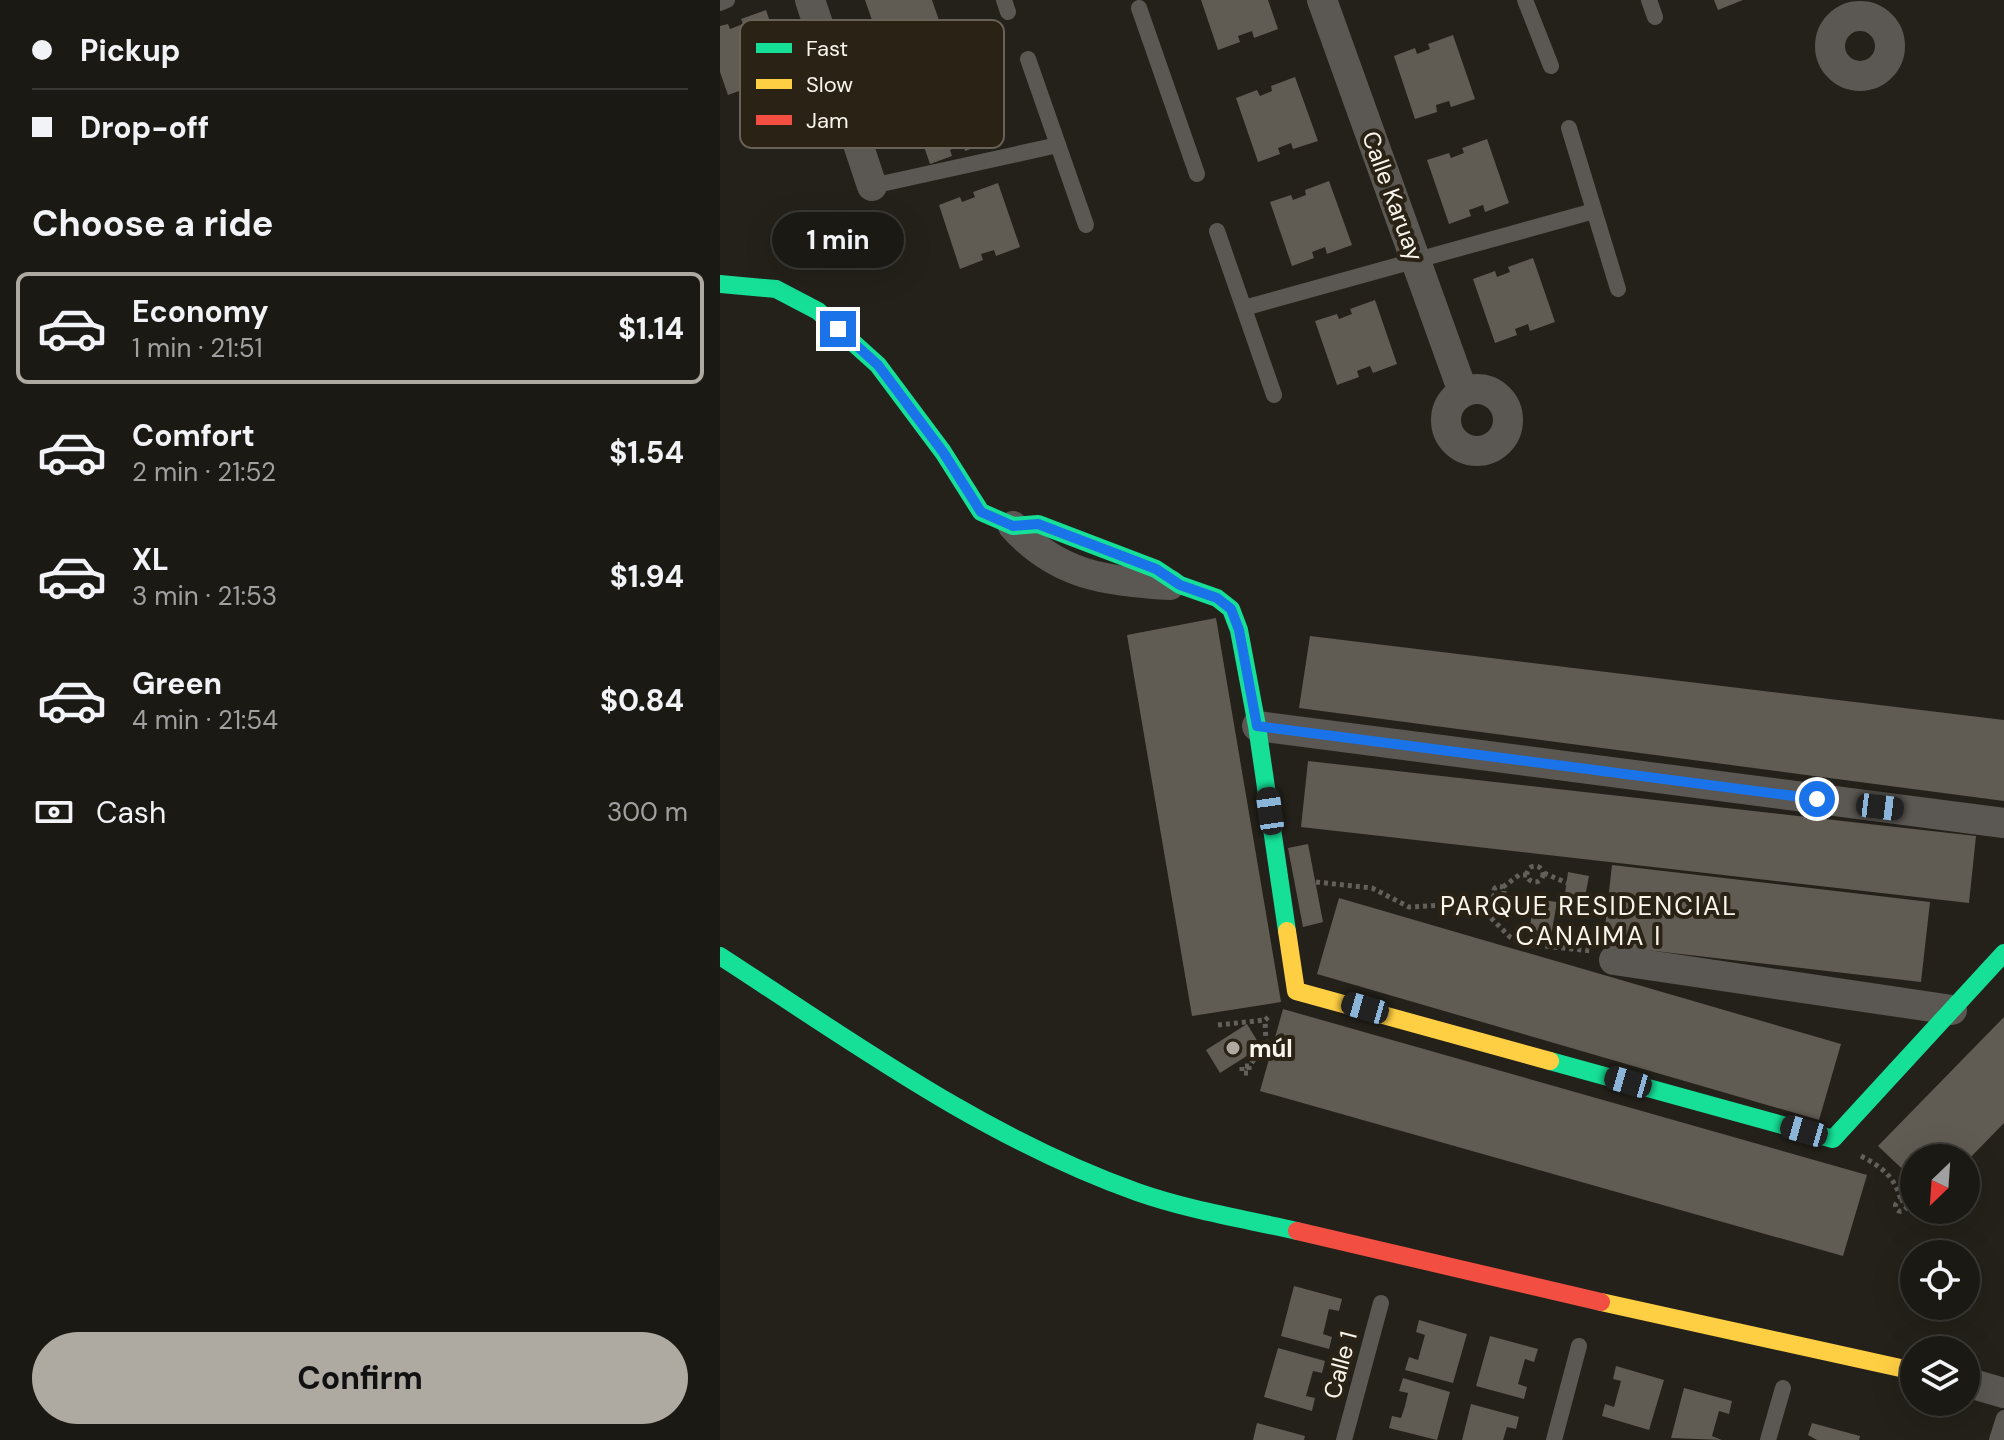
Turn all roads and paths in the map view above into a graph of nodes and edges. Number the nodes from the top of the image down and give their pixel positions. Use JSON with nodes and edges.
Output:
{"nodes":[{"id":1,"x":727,"y":0,"type":"edge"},
{"id":2,"x":810,"y":0,"type":"edge"},
{"id":3,"x":1322,"y":0,"type":"edge"},
{"id":4,"x":1525,"y":0,"type":"edge"},
{"id":5,"x":1649,"y":0,"type":"edge"},
{"id":6,"x":720,"y":3,"type":"edge"},
{"id":7,"x":1139,"y":8,"type":"dead end"},
{"id":8,"x":1655,"y":17,"type":"dead end"},
{"id":9,"x":817,"y":20,"type":"edge"},
{"id":10,"x":1028,"y":59,"type":"dead end"},
{"id":11,"x":1551,"y":66,"type":"dead end"},
{"id":12,"x":1569,"y":128,"type":"dead end"},
{"id":13,"x":1058,"y":145,"type":"junction"},
{"id":14,"x":859,"y":148,"type":"edge"},
{"id":15,"x":1197,"y":174,"type":"dead end"},
{"id":16,"x":872,"y":186,"type":"joint"},
{"id":17,"x":1594,"y":211,"type":"junction"},
{"id":18,"x":1086,"y":225,"type":"dead end"},
{"id":19,"x":1217,"y":231,"type":"dead end"},
{"id":20,"x":1417,"y":260,"type":"junction"},
{"id":21,"x":720,"y":284,"type":"edge"},
{"id":22,"x":1618,"y":289,"type":"dead end"},
{"id":23,"x":1244,"y":308,"type":"junction"},
{"id":24,"x":1463,"y":392,"type":"dead end"},
{"id":25,"x":1274,"y":395,"type":"dead end"},
{"id":26,"x":1013,"y":526,"type":"joint"},
{"id":27,"x":1180,"y":585,"type":"joint"},
{"id":28,"x":1257,"y":726,"type":"junction"},
{"id":29,"x":2004,"y":823,"type":"edge"},
{"id":30,"x":1544,"y":873,"type":"junction"},
{"id":31,"x":1527,"y":875,"type":"junction"},
{"id":32,"x":1316,"y":882,"type":"dead end"},
{"id":33,"x":1567,"y":883,"type":"dead end"},
{"id":34,"x":1503,"y":887,"type":"junction"},
{"id":35,"x":1495,"y":894,"type":"junction"},
{"id":36,"x":1503,"y":894,"type":"junction"},
{"id":37,"x":1484,"y":911,"type":"junction"},
{"id":38,"x":1532,"y":912,"type":"dead end"},
{"id":39,"x":2004,"y":953,"type":"edge"},
{"id":40,"x":720,"y":956,"type":"edge"},
{"id":41,"x":1614,"y":960,"type":"joint"},
{"id":42,"x":1296,"y":991,"type":"junction"},
{"id":43,"x":1952,"y":1010,"type":"junction"},
{"id":44,"x":1265,"y":1020,"type":"junction"},
{"id":45,"x":1218,"y":1025,"type":"dead end"},
{"id":46,"x":1249,"y":1066,"type":"dead end"},
{"id":47,"x":1833,"y":1139,"type":"junction"},
{"id":48,"x":1900,"y":1197,"type":"edge"},
{"id":49,"x":1381,"y":1303,"type":"dead end"},
{"id":50,"x":1579,"y":1346,"type":"dead end"},
{"id":51,"x":1900,"y":1368,"type":"edge"},
{"id":52,"x":1980,"y":1386,"type":"edge"},
{"id":53,"x":1783,"y":1388,"type":"dead end"},
{"id":54,"x":2004,"y":1393,"type":"edge"},
{"id":55,"x":2004,"y":1418,"type":"edge"},
{"id":56,"x":1344,"y":1440,"type":"edge"},
{"id":57,"x":1554,"y":1440,"type":"edge"},
{"id":58,"x":1768,"y":1440,"type":"edge"},
{"id":59,"x":1997,"y":1440,"type":"edge"}],
"edges":[{"from":1,"to":6,"type":"lane"},
{"from":2,"to":9,"type":"street"},
{"from":3,"to":20,"type":"street","name":"Calle Karuay"},
{"from":4,"to":11,"type":"lane"},
{"from":5,"to":8,"type":"lane"},
{"from":7,"to":15,"type":"lane"},
{"from":10,"to":13,"type":"lane"},
{"from":12,"to":17,"type":"lane"},
{"from":13,"to":16,"type":"lane"},
{"from":13,"to":18,"type":"lane"},
{"from":14,"to":16,"type":"street"},
{"from":17,"to":20,"type":"lane"},
{"from":17,"to":22,"type":"lane"},
{"from":19,"to":23,"type":"lane"},
{"from":20,"to":23,"type":"lane"},
{"from":20,"to":24,"type":"street","name":"Calle Karuay"},
{"from":21,"to":26,"type":"street"},
{"from":23,"to":25,"type":"lane"},
{"from":26,"to":27,"type":"street"},
{"from":27,"to":28,"type":"street"},
{"from":28,"to":29,"type":"street"},
{"from":28,"to":42,"type":"street"},
{"from":30,"to":31,"type":"path"},
{"from":30,"to":31,"type":"path"},
{"from":30,"to":33,"type":"path"},
{"from":31,"to":34,"type":"path"},
{"from":32,"to":37,"type":"path"},
{"from":34,"to":35,"type":"path"},
{"from":34,"to":36,"type":"path"},
{"from":35,"to":36,"type":"path"},
{"from":35,"to":37,"type":"path"},
{"from":36,"to":38,"type":"path"},
{"from":37,"to":41,"type":"path"},
{"from":39,"to":43,"type":"street"},
{"from":40,"to":51,"type":"street"},
{"from":41,"to":43,"type":"street"},
{"from":42,"to":44,"type":"path"},
{"from":42,"to":47,"type":"street"},
{"from":43,"to":47,"type":"street"},
{"from":44,"to":45,"type":"path"},
{"from":44,"to":46,"type":"path"},
{"from":47,"to":48,"type":"path"},
{"from":49,"to":56,"type":"lane","name":"Calle 1"},
{"from":50,"to":57,"type":"lane"},
{"from":52,"to":54,"type":"street"},
{"from":53,"to":58,"type":"lane"},
{"from":55,"to":59,"type":"lane"}]}
